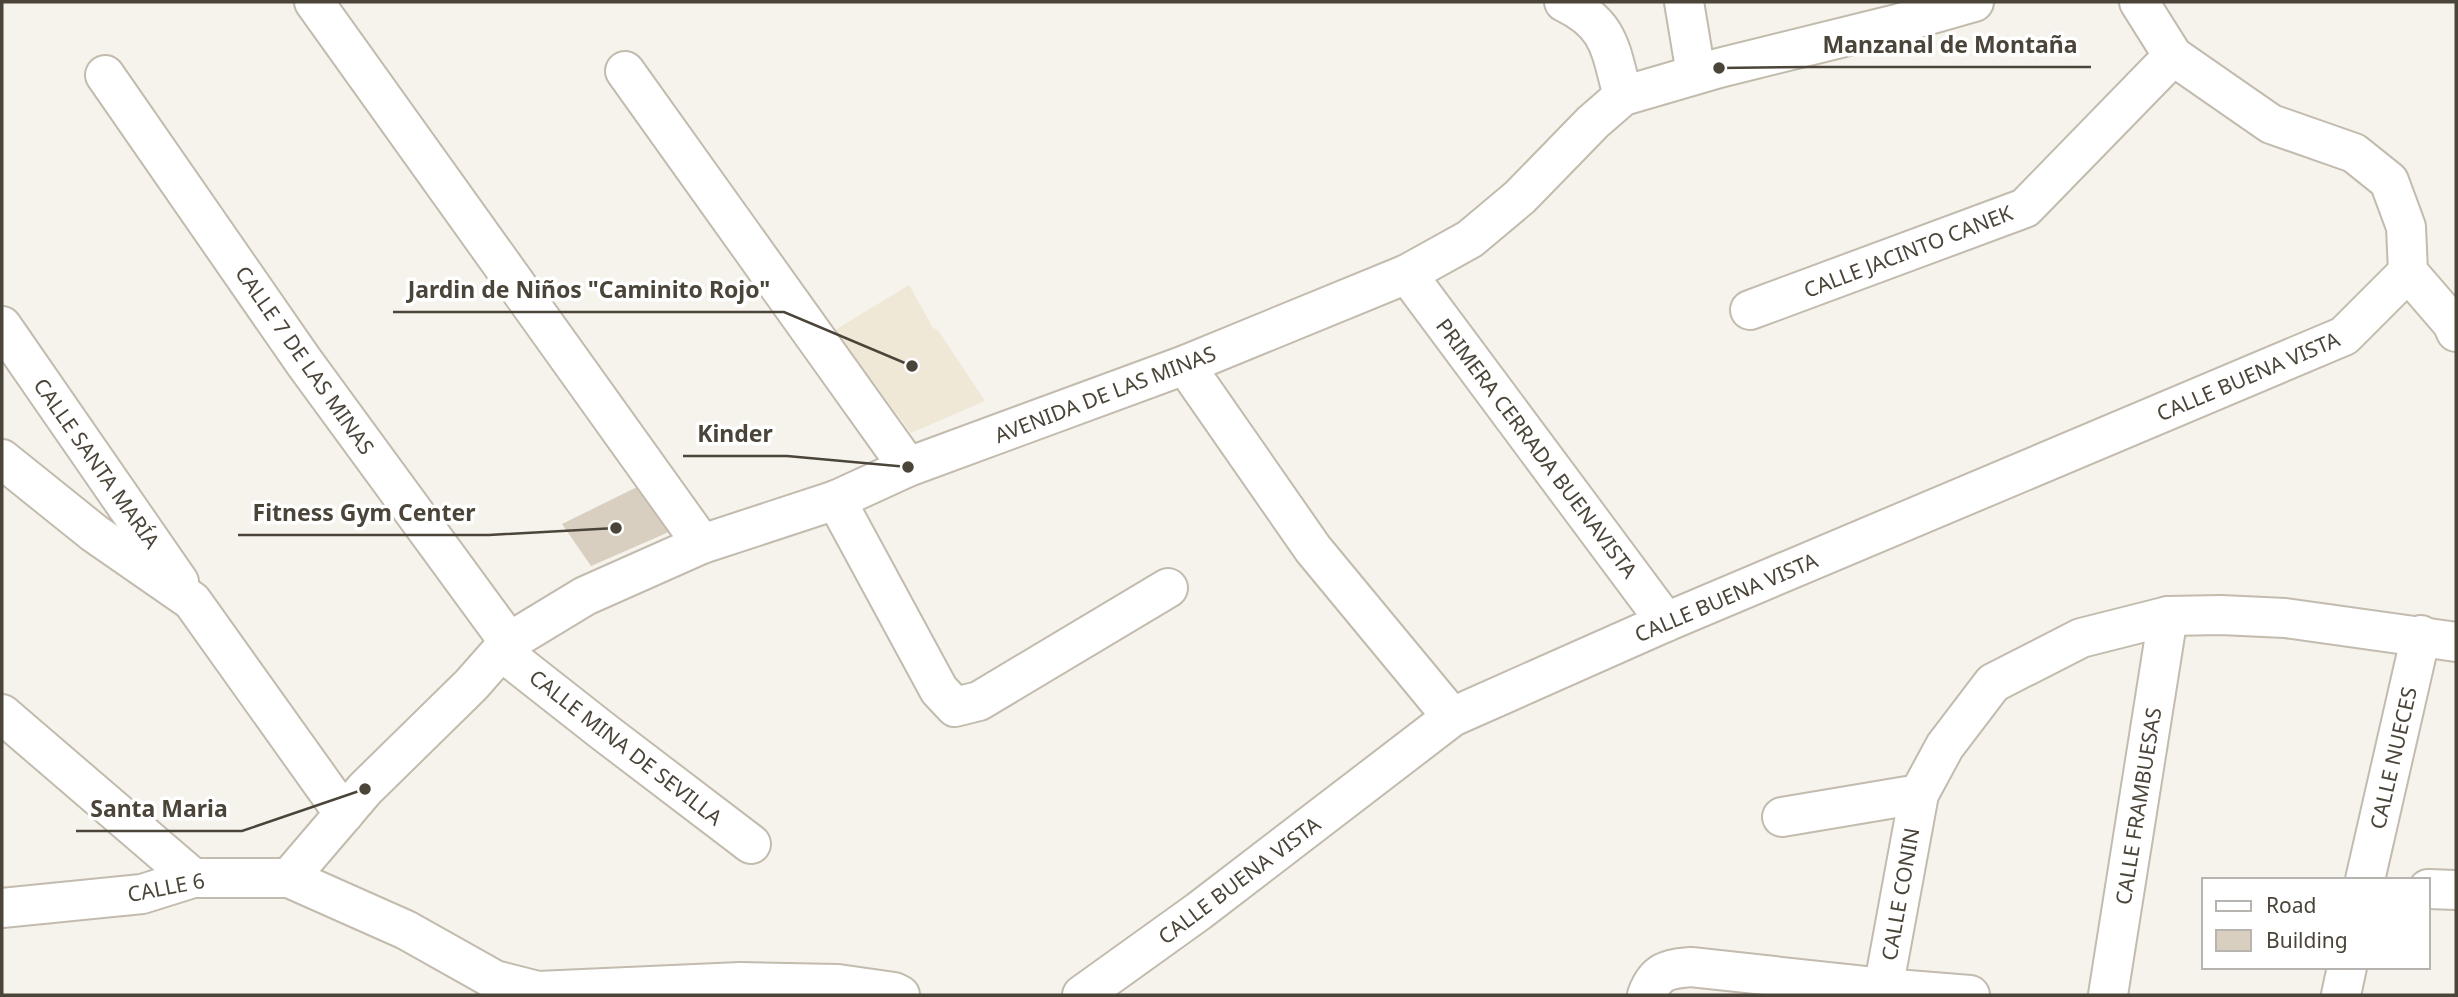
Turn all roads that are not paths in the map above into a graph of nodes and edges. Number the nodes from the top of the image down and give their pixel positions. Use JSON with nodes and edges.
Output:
{"nodes":[{"id":1,"x":314,"y":2,"type":"edge"},
{"id":2,"x":1564,"y":2,"type":"edge"},
{"id":3,"x":1684,"y":2,"type":"edge"},
{"id":4,"x":1974,"y":2,"type":"edge"},
{"id":5,"x":2139,"y":2,"type":"edge"},
{"id":6,"x":1896,"y":13,"type":"edge"},
{"id":7,"x":2173,"y":56,"type":"junction"},
{"id":8,"x":625,"y":71,"type":"dead end"},
{"id":9,"x":1696,"y":74,"type":"junction"},
{"id":10,"x":106,"y":75,"type":"dead end"},
{"id":11,"x":1623,"y":96,"type":"junction"},
{"id":12,"x":2408,"y":272,"type":"junction"},
{"id":13,"x":1407,"y":274,"type":"junction"},
{"id":14,"x":1750,"y":310,"type":"dead end"},
{"id":15,"x":2,"y":326,"type":"edge"},
{"id":16,"x":2456,"y":332,"type":"edge"},
{"id":17,"x":1185,"y":365,"type":"junction"},
{"id":18,"x":2,"y":459,"type":"edge"},
{"id":19,"x":908,"y":467,"type":"junction"},
{"id":20,"x":835,"y":500,"type":"junction"},
{"id":21,"x":702,"y":544,"type":"junction"},
{"id":22,"x":1168,"y":588,"type":"dead end"},
{"id":23,"x":192,"y":601,"type":"junction"},
{"id":24,"x":2168,"y":616,"type":"junction"},
{"id":25,"x":1666,"y":622,"type":"junction"},
{"id":26,"x":2439,"y":638,"type":"edge"},
{"id":27,"x":505,"y":646,"type":"junction"},
{"id":28,"x":2,"y":714,"type":"edge"},
{"id":29,"x":1452,"y":717,"type":"junction"},
{"id":30,"x":1919,"y":794,"type":"junction"},
{"id":31,"x":344,"y":814,"type":"junction"},
{"id":32,"x":1782,"y":817,"type":"dead end"},
{"id":33,"x":751,"y":844,"type":"dead end"},
{"id":34,"x":193,"y":878,"type":"junction"},
{"id":35,"x":289,"y":878,"type":"junction"},
{"id":36,"x":2366,"y":878,"type":"edge"},
{"id":37,"x":2430,"y":889,"type":"edge"},
{"id":38,"x":2456,"y":890,"type":"edge"},
{"id":39,"x":2,"y":908,"type":"edge"},
{"id":40,"x":2347,"y":969,"type":"edge"},
{"id":41,"x":1659,"y":982,"type":"edge"},
{"id":42,"x":492,"y":988,"type":"edge"},
{"id":43,"x":737,"y":988,"type":"edge"},
{"id":44,"x":1883,"y":992,"type":"edge"},
{"id":45,"x":900,"y":995,"type":"edge"},
{"id":46,"x":1082,"y":995,"type":"edge"},
{"id":47,"x":1970,"y":995,"type":"edge"},
{"id":48,"x":2108,"y":995,"type":"edge"},
{"id":49,"x":2341,"y":995,"type":"edge"}],
"edges":[{"from":1,"to":21,"type":"street"},
{"from":2,"to":11,"type":"street"},
{"from":3,"to":9,"type":"street"},
{"from":4,"to":6,"type":"street","name":"AVENIDA DE LAS MINAS"},
{"from":5,"to":7,"type":"street"},
{"from":6,"to":9,"type":"street","name":"AVENIDA DE LAS MINAS"},
{"from":7,"to":12,"type":"street"},
{"from":7,"to":14,"type":"street","name":"CALLE JACINTO CANEK"},
{"from":8,"to":19,"type":"street"},
{"from":9,"to":11,"type":"street","name":"AVENIDA DE LAS MINAS"},
{"from":10,"to":27,"type":"street","name":"CALLE 7 DE LAS MINAS"},
{"from":11,"to":13,"type":"street","name":"AVENIDA DE LAS MINAS"},
{"from":12,"to":16,"type":"street"},
{"from":12,"to":25,"type":"street","name":"CALLE BUENA VISTA"},
{"from":13,"to":17,"type":"street","name":"AVENIDA DE LAS MINAS"},
{"from":13,"to":25,"type":"street","name":"PRIMERA CERRADA BUENAVISTA"},
{"from":15,"to":23,"type":"street","name":"CALLE SANTA MARÍA"},
{"from":17,"to":19,"type":"street","name":"AVENIDA DE LAS MINAS"},
{"from":17,"to":29,"type":"street"},
{"from":18,"to":23,"type":"street","name":"CALLE SANTA MARÍA"},
{"from":19,"to":20,"type":"street","name":"AVENIDA DE LAS MINAS"},
{"from":20,"to":21,"type":"street","name":"AVENIDA DE LAS MINAS"},
{"from":20,"to":22,"type":"street"},
{"from":21,"to":27,"type":"street","name":"AVENIDA DE LAS MINAS"},
{"from":23,"to":31,"type":"street","name":"CALLE SANTA MARÍA"},
{"from":24,"to":26,"type":"street","name":"CALLE CONIN"},
{"from":24,"to":30,"type":"street","name":"CALLE CONIN"},
{"from":24,"to":48,"type":"street","name":"CALLE FRAMBUESAS"},
{"from":25,"to":29,"type":"street","name":"CALLE BUENA VISTA"},
{"from":26,"to":36,"type":"street","name":"CALLE NUECES"},
{"from":27,"to":31,"type":"street","name":"AVENIDA DE LAS MINAS"},
{"from":27,"to":33,"type":"street","name":"CALLE MINA DE SEVILLA"},
{"from":28,"to":34,"type":"street"},
{"from":29,"to":46,"type":"street","name":"CALLE BUENA VISTA"},
{"from":30,"to":32,"type":"street"},
{"from":30,"to":44,"type":"street","name":"CALLE CONIN"},
{"from":31,"to":35,"type":"street","name":"AVENIDA DE LAS MINAS"},
{"from":34,"to":35,"type":"street","name":"CALLE 6"},
{"from":34,"to":39,"type":"street","name":"CALLE 6"},
{"from":35,"to":42,"type":"street"},
{"from":37,"to":38,"type":"street"},
{"from":40,"to":49,"type":"street"},
{"from":41,"to":44,"type":"street"},
{"from":42,"to":43,"type":"street"},
{"from":43,"to":45,"type":"street"},
{"from":44,"to":47,"type":"street"}]}
